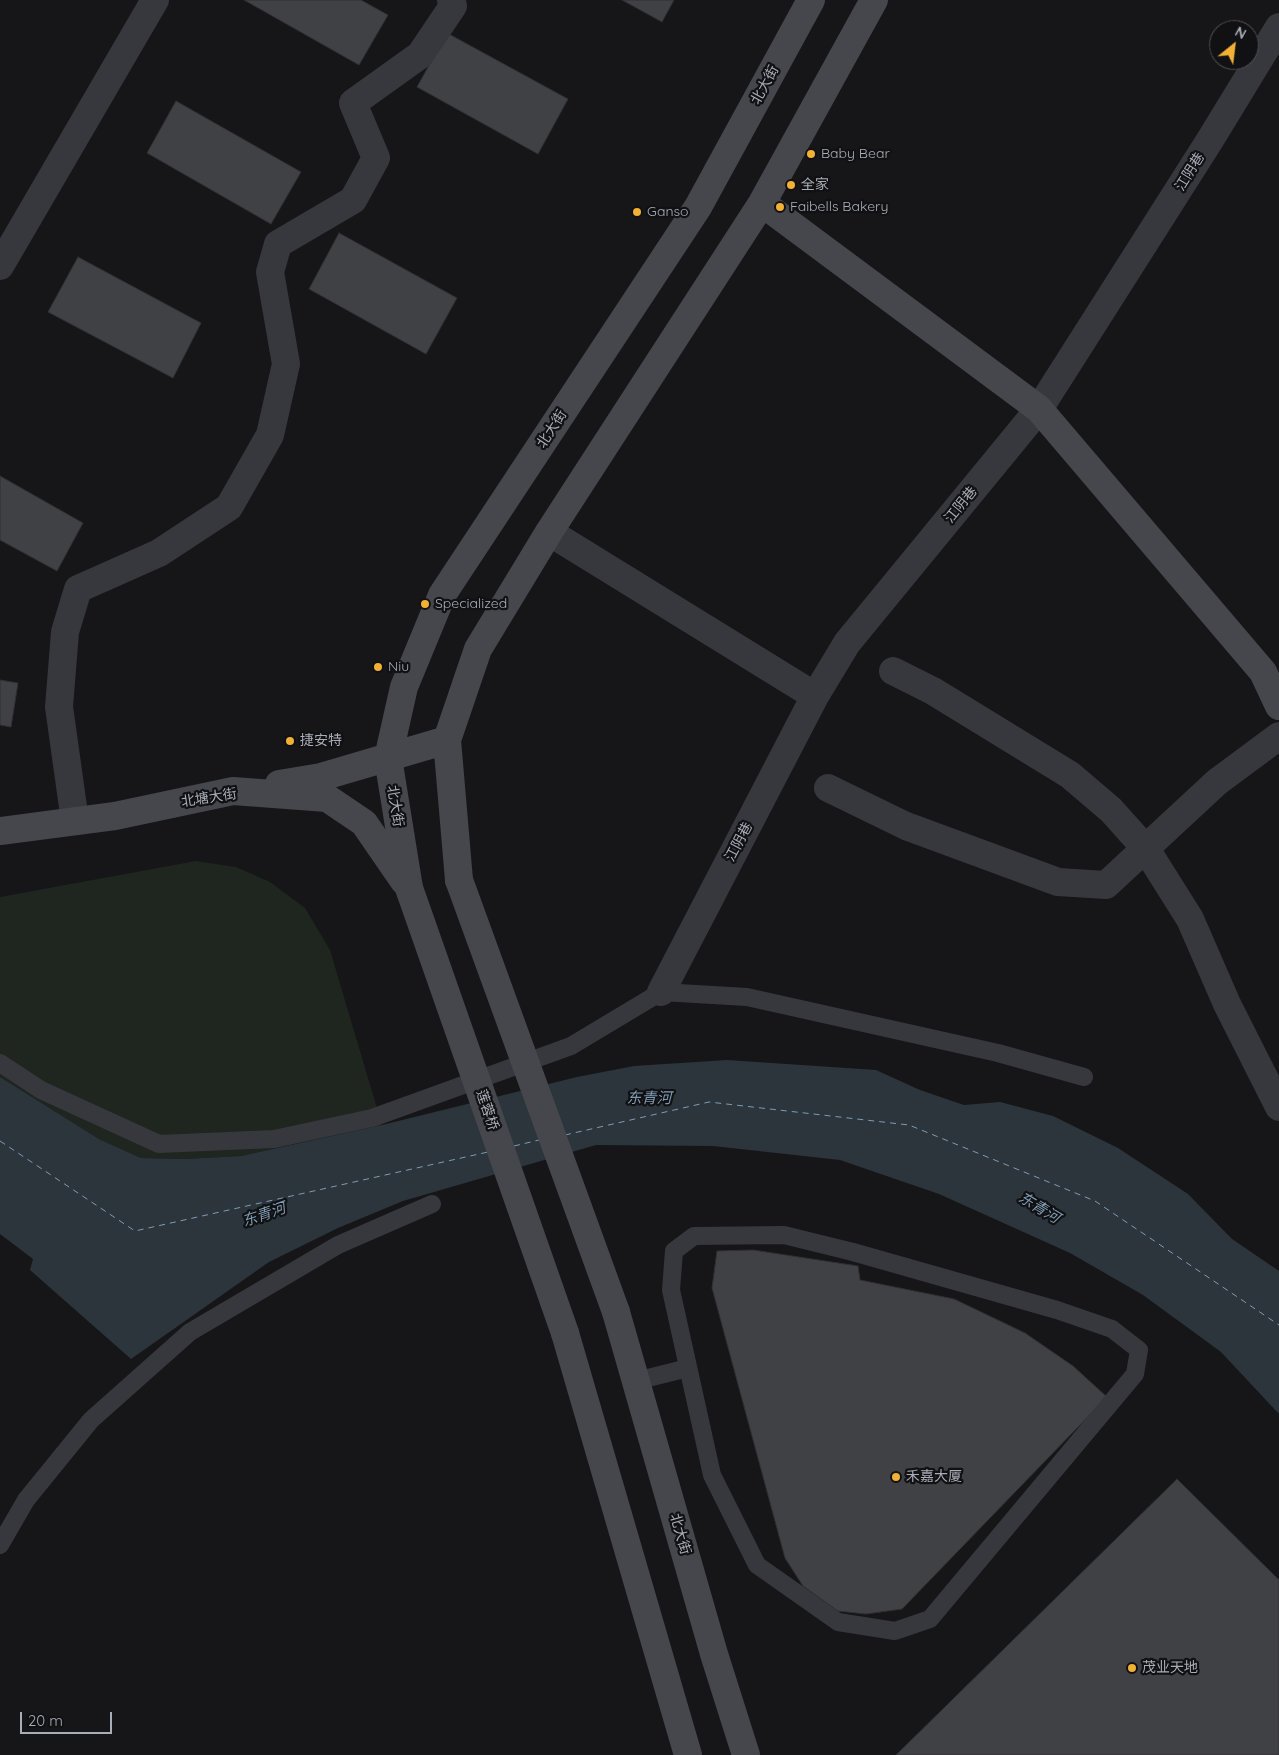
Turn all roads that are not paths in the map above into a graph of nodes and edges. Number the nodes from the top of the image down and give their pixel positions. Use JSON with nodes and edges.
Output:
{"nodes":[{"id":1,"x":155,"y":0,"type":"edge"},
{"id":2,"x":451,"y":0,"type":"edge"},
{"id":3,"x":811,"y":0,"type":"edge"},
{"id":4,"x":874,"y":0,"type":"edge"},
{"id":5,"x":1279,"y":27,"type":"edge"},
{"id":6,"x":762,"y":203,"type":"junction"},
{"id":7,"x":0,"y":266,"type":"edge"},
{"id":8,"x":1039,"y":409,"type":"junction"},
{"id":9,"x":549,"y":532,"type":"junction"},
{"id":10,"x":893,"y":671,"type":"dead end"},
{"id":11,"x":815,"y":696,"type":"junction"},
{"id":12,"x":1279,"y":706,"type":"edge"},
{"id":13,"x":1279,"y":736,"type":"edge"},
{"id":14,"x":447,"y":740,"type":"junction"},
{"id":15,"x":388,"y":758,"type":"junction"},
{"id":16,"x":828,"y":788,"type":"dead end"},
{"id":17,"x":233,"y":791,"type":"junction"},
{"id":18,"x":75,"y":821,"type":"junction"},
{"id":19,"x":0,"y":831,"type":"edge"},
{"id":20,"x":1146,"y":849,"type":"junction"},
{"id":21,"x":409,"y":888,"type":"junction"},
{"id":22,"x":661,"y":992,"type":"junction"},
{"id":23,"x":0,"y":1063,"type":"edge"},
{"id":24,"x":1084,"y":1077,"type":"dead end"},
{"id":25,"x":1279,"y":1107,"type":"edge"},
{"id":26,"x":432,"y":1204,"type":"dead end"},
{"id":27,"x":688,"y":1368,"type":"junction"},
{"id":28,"x":636,"y":1381,"type":"junction"},
{"id":29,"x":0,"y":1545,"type":"edge"},
{"id":30,"x":688,"y":1755,"type":"edge"},
{"id":31,"x":746,"y":1755,"type":"edge"}],
"edges":[{"from":1,"to":7,"type":"street"},
{"from":2,"to":18,"type":"street"},
{"from":3,"to":15,"type":"main road","name":"北大街"},
{"from":4,"to":6,"type":"main road"},
{"from":5,"to":8,"type":"street","name":"江阴巷"},
{"from":6,"to":8,"type":"main road"},
{"from":6,"to":9,"type":"main road"},
{"from":8,"to":11,"type":"street","name":"江阴巷"},
{"from":8,"to":12,"type":"main road"},
{"from":9,"to":11,"type":"street"},
{"from":9,"to":14,"type":"main road"},
{"from":10,"to":20,"type":"street"},
{"from":11,"to":22,"type":"street","name":"江阴巷"},
{"from":13,"to":20,"type":"street"},
{"from":14,"to":15,"type":"main road"},
{"from":14,"to":28,"type":"main road","name":"北大街","bridge":true},
{"from":15,"to":17,"type":"main road"},
{"from":15,"to":21,"type":"main road","name":"北大街"},
{"from":16,"to":20,"type":"street"},
{"from":17,"to":18,"type":"main road","name":"北塘大街"},
{"from":17,"to":21,"type":"main road","name":"北塘大街"},
{"from":18,"to":19,"type":"main road","name":"北塘大街"},
{"from":20,"to":25,"type":"street"},
{"from":21,"to":30,"type":"main road","name":"莲蓉桥","bridge":true},
{"from":22,"to":23,"type":"lane"},
{"from":22,"to":24,"type":"lane"},
{"from":26,"to":29,"type":"lane"},
{"from":27,"to":27,"type":"lane"},
{"from":27,"to":28,"type":"lane"},
{"from":28,"to":31,"type":"main road","name":"北大街"}]}
